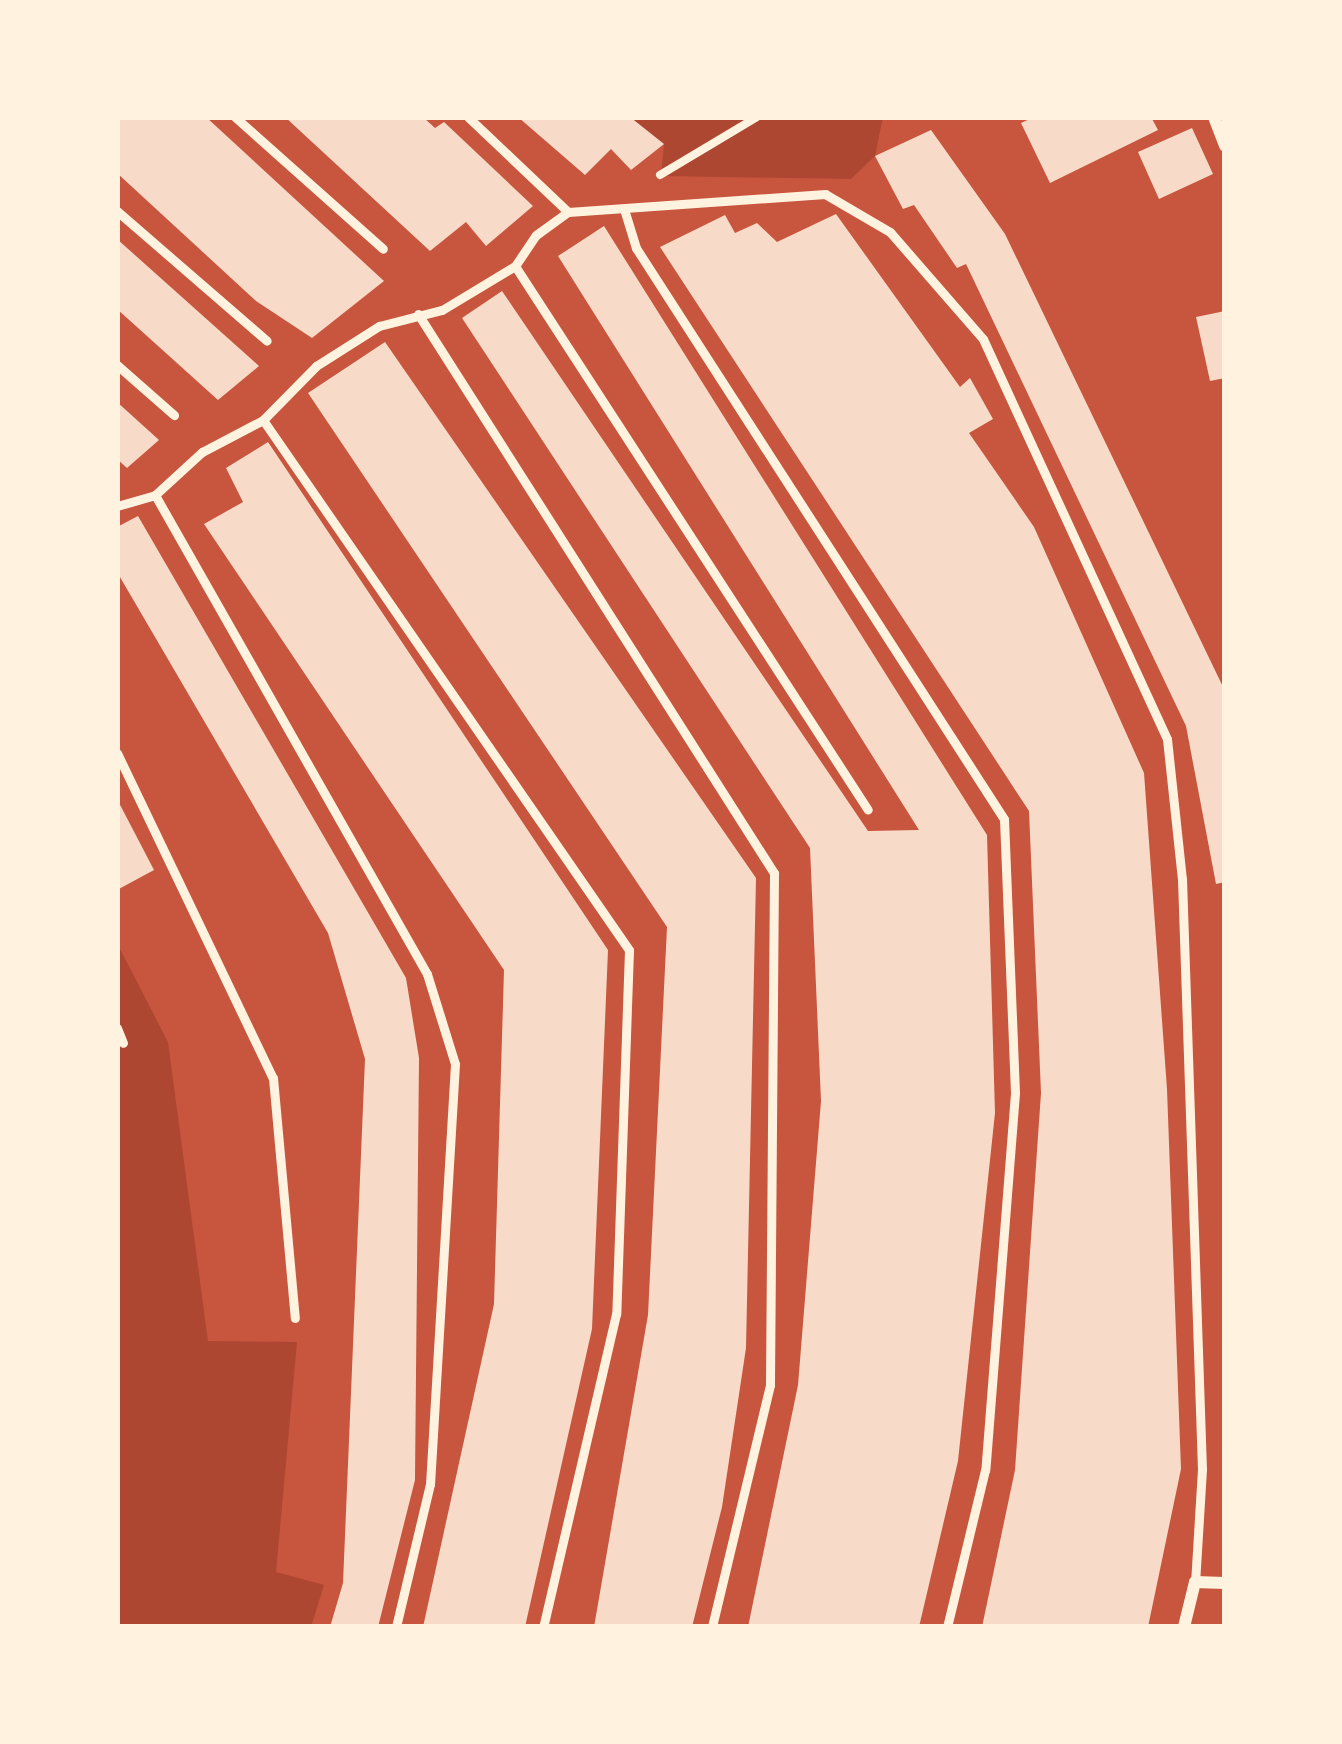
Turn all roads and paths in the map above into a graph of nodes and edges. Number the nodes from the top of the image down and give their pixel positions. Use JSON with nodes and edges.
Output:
{"nodes":[{"id":1,"x":235,"y":117,"type":"edge"},
{"id":2,"x":468,"y":117,"type":"edge"},
{"id":3,"x":757,"y":117,"type":"edge"},
{"id":4,"x":1214,"y":117,"type":"edge"},
{"id":5,"x":1225,"y":146,"type":"edge"},
{"id":6,"x":624,"y":209,"type":"junction"},
{"id":7,"x":117,"y":211,"type":"edge"},
{"id":8,"x":568,"y":212,"type":"junction"},
{"id":9,"x":383,"y":249,"type":"dead end"},
{"id":10,"x":515,"y":266,"type":"junction"},
{"id":11,"x":418,"y":314,"type":"junction"},
{"id":12,"x":267,"y":340,"type":"dead end"},
{"id":13,"x":117,"y":365,"type":"edge"},
{"id":14,"x":174,"y":415,"type":"dead end"},
{"id":15,"x":263,"y":420,"type":"junction"},
{"id":16,"x":155,"y":495,"type":"junction"},
{"id":17,"x":117,"y":506,"type":"edge"},
{"id":18,"x":117,"y":753,"type":"edge"},
{"id":19,"x":868,"y":809,"type":"dead end"},
{"id":20,"x":117,"y":1028,"type":"edge"},
{"id":21,"x":123,"y":1043,"type":"dead end"},
{"id":22,"x":295,"y":1318,"type":"dead end"},
{"id":23,"x":1195,"y":1582,"type":"junction"},
{"id":24,"x":1225,"y":1583,"type":"edge"},
{"id":25,"x":396,"y":1627,"type":"edge"},
{"id":26,"x":543,"y":1627,"type":"edge"},
{"id":27,"x":712,"y":1627,"type":"edge"},
{"id":28,"x":947,"y":1627,"type":"edge"},
{"id":29,"x":1184,"y":1627,"type":"edge"}],
"edges":[{"from":1,"to":9,"type":"lane"},
{"from":2,"to":8,"type":"lane"},
{"from":3,"to":6,"type":"path"},
{"from":4,"to":5,"type":"street"},
{"from":6,"to":8,"type":"lane"},
{"from":6,"to":23,"type":"lane"},
{"from":6,"to":28,"type":"lane"},
{"from":7,"to":12,"type":"lane"},
{"from":8,"to":10,"type":"lane"},
{"from":10,"to":11,"type":"lane"},
{"from":10,"to":19,"type":"lane"},
{"from":11,"to":15,"type":"lane"},
{"from":11,"to":27,"type":"lane"},
{"from":13,"to":14,"type":"lane"},
{"from":15,"to":16,"type":"lane"},
{"from":15,"to":26,"type":"lane"},
{"from":16,"to":17,"type":"lane"},
{"from":16,"to":25,"type":"lane"},
{"from":18,"to":22,"type":"lane"},
{"from":20,"to":21,"type":"lane"},
{"from":23,"to":24,"type":"street"},
{"from":23,"to":29,"type":"street"}]}
